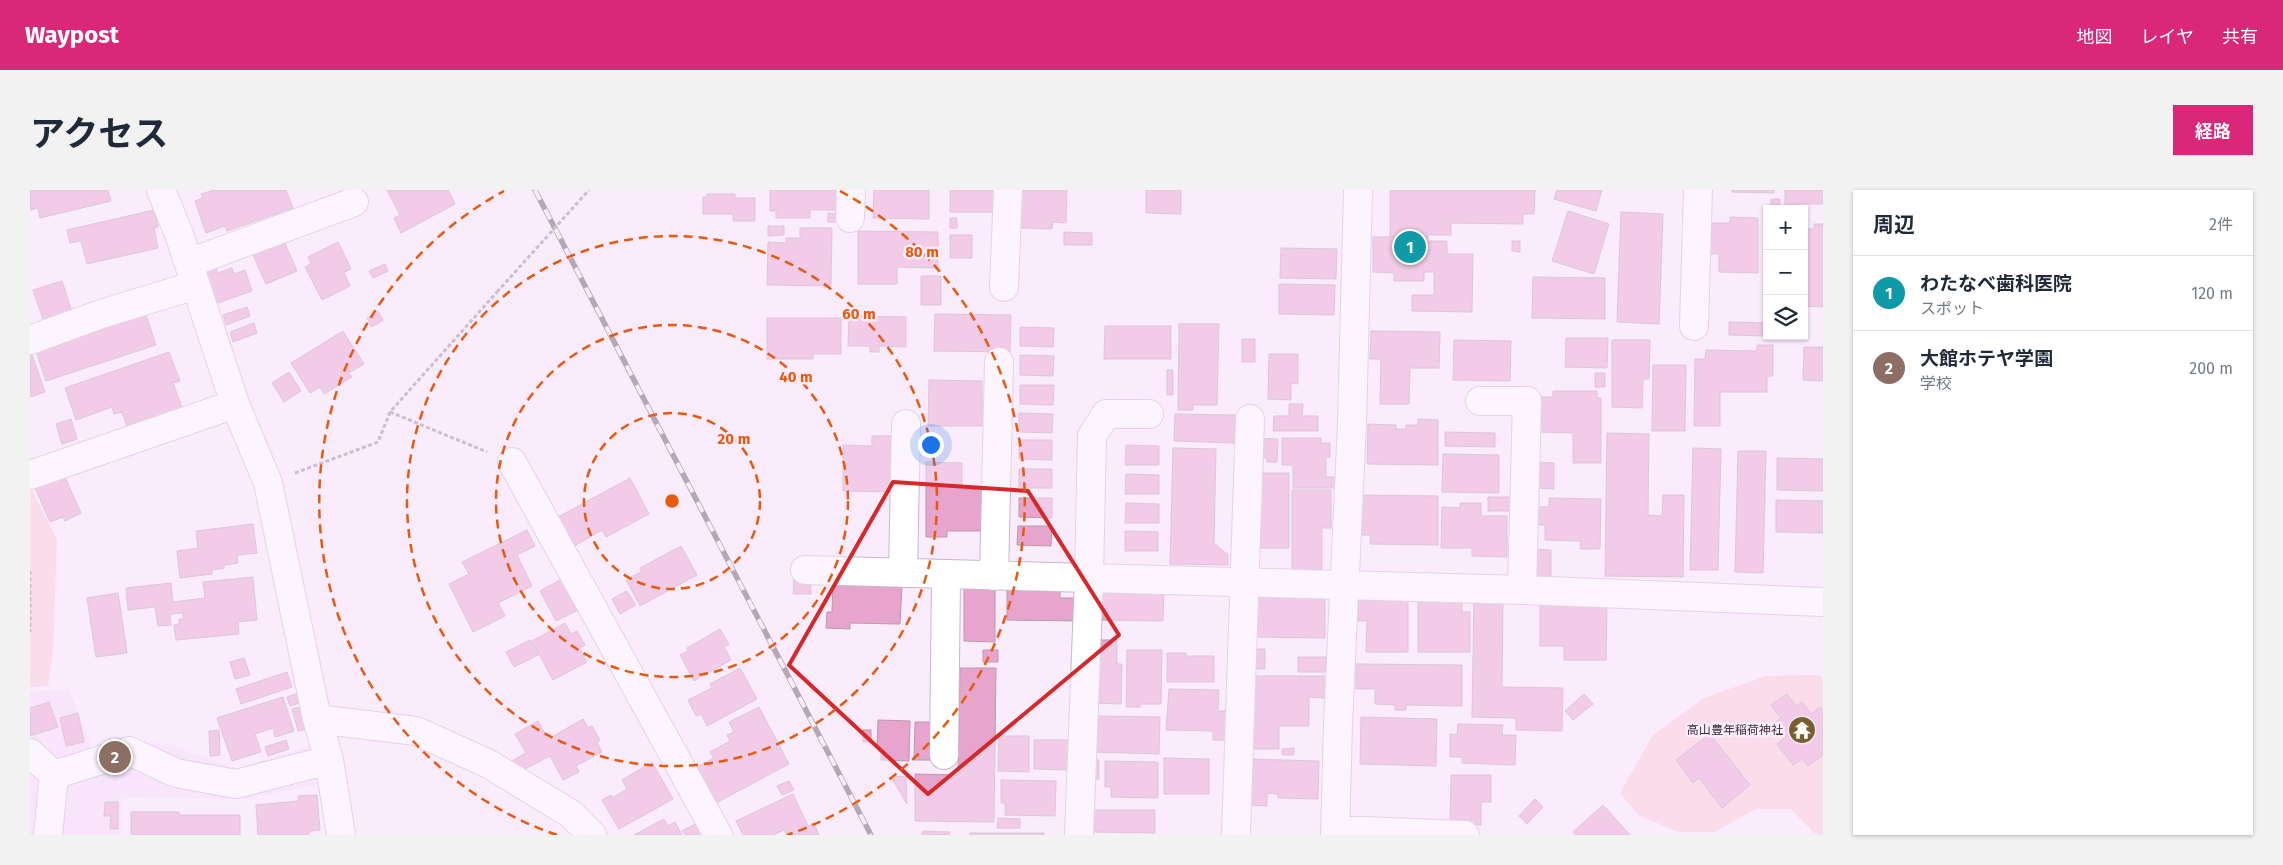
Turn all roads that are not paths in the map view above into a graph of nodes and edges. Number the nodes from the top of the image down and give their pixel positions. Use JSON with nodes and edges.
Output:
{"nodes":[{"id":1,"x":161,"y":190,"type":"edge"},
{"id":2,"x":851,"y":190,"type":"edge"},
{"id":3,"x":1008,"y":190,"type":"edge"},
{"id":4,"x":1358,"y":190,"type":"edge"},
{"id":5,"x":1698,"y":190,"type":"edge"},
{"id":6,"x":354,"y":202,"type":"dead end"},
{"id":7,"x":850,"y":218,"type":"dead end"},
{"id":8,"x":192,"y":274,"type":"junction"},
{"id":9,"x":1004,"y":287,"type":"dead end"},
{"id":10,"x":1694,"y":326,"type":"dead end"},
{"id":11,"x":30,"y":340,"type":"edge"},
{"id":12,"x":999,"y":362,"type":"dead end"},
{"id":13,"x":1480,"y":401,"type":"dead end"},
{"id":14,"x":234,"y":404,"type":"junction"},
{"id":15,"x":1149,"y":414,"type":"dead end"},
{"id":16,"x":1250,"y":419,"type":"dead end"},
{"id":17,"x":906,"y":424,"type":"dead end"},
{"id":18,"x":512,"y":462,"type":"road end"},
{"id":19,"x":30,"y":475,"type":"edge"},
{"id":20,"x":805,"y":570,"type":"dead end"},
{"id":21,"x":903,"y":573,"type":"junction"},
{"id":22,"x":946,"y":575,"type":"junction"},
{"id":23,"x":994,"y":576,"type":"junction"},
{"id":24,"x":1090,"y":578,"type":"junction"},
{"id":25,"x":1243,"y":582,"type":"junction"},
{"id":26,"x":1345,"y":586,"type":"junction"},
{"id":27,"x":1522,"y":590,"type":"junction"},
{"id":28,"x":1823,"y":602,"type":"edge"},
{"id":29,"x":317,"y":719,"type":"junction"},
{"id":30,"x":30,"y":753,"type":"edge"},
{"id":31,"x":944,"y":755,"type":"dead end"},
{"id":32,"x":329,"y":760,"type":"junction"},
{"id":33,"x":54,"y":775,"type":"junction"},
{"id":34,"x":1336,"y":832,"type":"edge"},
{"id":35,"x":48,"y":835,"type":"edge"},
{"id":36,"x":341,"y":835,"type":"edge"},
{"id":37,"x":592,"y":835,"type":"edge"},
{"id":38,"x":718,"y":835,"type":"edge"},
{"id":39,"x":1079,"y":835,"type":"edge"},
{"id":40,"x":1236,"y":835,"type":"edge"},
{"id":41,"x":1465,"y":835,"type":"edge"}],
"edges":[{"from":1,"to":8,"type":"street"},
{"from":2,"to":7,"type":"street"},
{"from":3,"to":9,"type":"street"},
{"from":4,"to":26,"type":"street"},
{"from":5,"to":10,"type":"street"},
{"from":6,"to":8,"type":"street"},
{"from":8,"to":11,"type":"street"},
{"from":8,"to":14,"type":"street"},
{"from":12,"to":23,"type":"street"},
{"from":13,"to":27,"type":"street"},
{"from":14,"to":19,"type":"street"},
{"from":14,"to":29,"type":"street"},
{"from":15,"to":24,"type":"street"},
{"from":16,"to":25,"type":"street"},
{"from":17,"to":21,"type":"street"},
{"from":18,"to":38,"type":"street"},
{"from":20,"to":21,"type":"street"},
{"from":21,"to":22,"type":"street"},
{"from":22,"to":23,"type":"street"},
{"from":22,"to":31,"type":"street"},
{"from":23,"to":24,"type":"street"},
{"from":24,"to":25,"type":"street"},
{"from":24,"to":39,"type":"street"},
{"from":25,"to":26,"type":"street"},
{"from":25,"to":40,"type":"street"},
{"from":26,"to":27,"type":"street"},
{"from":26,"to":34,"type":"street"},
{"from":27,"to":28,"type":"street"},
{"from":29,"to":32,"type":"street"},
{"from":29,"to":37,"type":"street"},
{"from":30,"to":33,"type":"street"},
{"from":32,"to":33,"type":"street"},
{"from":32,"to":36,"type":"street"},
{"from":33,"to":35,"type":"street"},
{"from":34,"to":41,"type":"street"}]}
